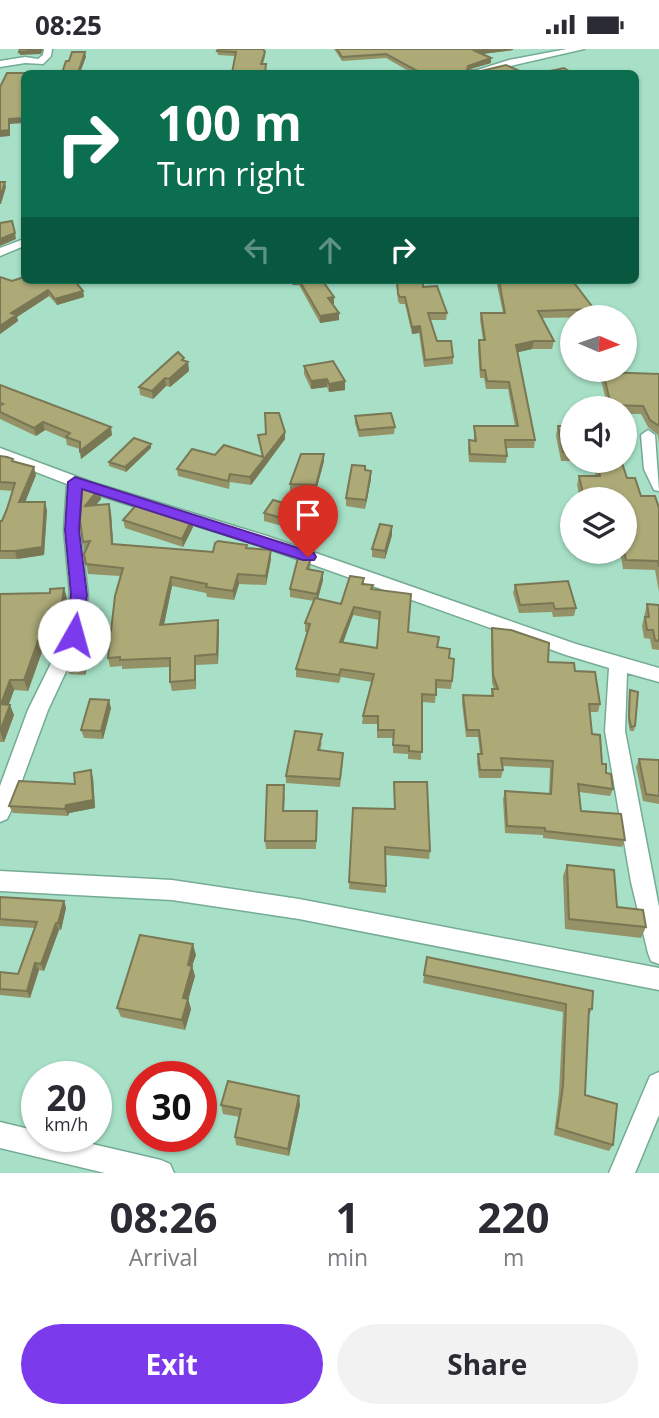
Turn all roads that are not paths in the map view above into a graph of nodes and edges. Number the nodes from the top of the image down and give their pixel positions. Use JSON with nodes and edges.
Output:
{"nodes":[{"id":1,"x":10,"y":49,"type":"edge"},
{"id":2,"x":48,"y":49,"type":"edge"},
{"id":3,"x":580,"y":49,"type":"edge"},
{"id":4,"x":4,"y":63,"type":"edge"},
{"id":5,"x":483,"y":70,"type":"edge"},
{"id":6,"x":21,"y":243,"type":"edge"},
{"id":7,"x":0,"y":252,"type":"edge"},
{"id":8,"x":648,"y":435,"type":"dead end"},
{"id":9,"x":0,"y":453,"type":"edge"},
{"id":10,"x":75,"y":482,"type":"junction"},
{"id":11,"x":659,"y":486,"type":"edge"},
{"id":12,"x":618,"y":664,"type":"junction"},
{"id":13,"x":659,"y":675,"type":"edge"},
{"id":14,"x":0,"y":813,"type":"edge"},
{"id":15,"x":0,"y":881,"type":"edge"},
{"id":16,"x":659,"y":953,"type":"edge"},
{"id":17,"x":659,"y":979,"type":"edge"},
{"id":18,"x":659,"y":1085,"type":"edge"},
{"id":19,"x":0,"y":1135,"type":"edge"},
{"id":20,"x":161,"y":1173,"type":"edge"},
{"id":21,"x":624,"y":1173,"type":"edge"}],
"edges":[{"from":1,"to":4,"type":"street"},
{"from":2,"to":4,"type":"street"},
{"from":3,"to":5,"type":"street"},
{"from":6,"to":7,"type":"street"},
{"from":8,"to":11,"type":"street"},
{"from":9,"to":10,"type":"street"},
{"from":10,"to":12,"type":"street"},
{"from":10,"to":14,"type":"street"},
{"from":12,"to":13,"type":"street"},
{"from":12,"to":16,"type":"street"},
{"from":15,"to":17,"type":"street"},
{"from":18,"to":21,"type":"street"},
{"from":19,"to":20,"type":"street"}]}
